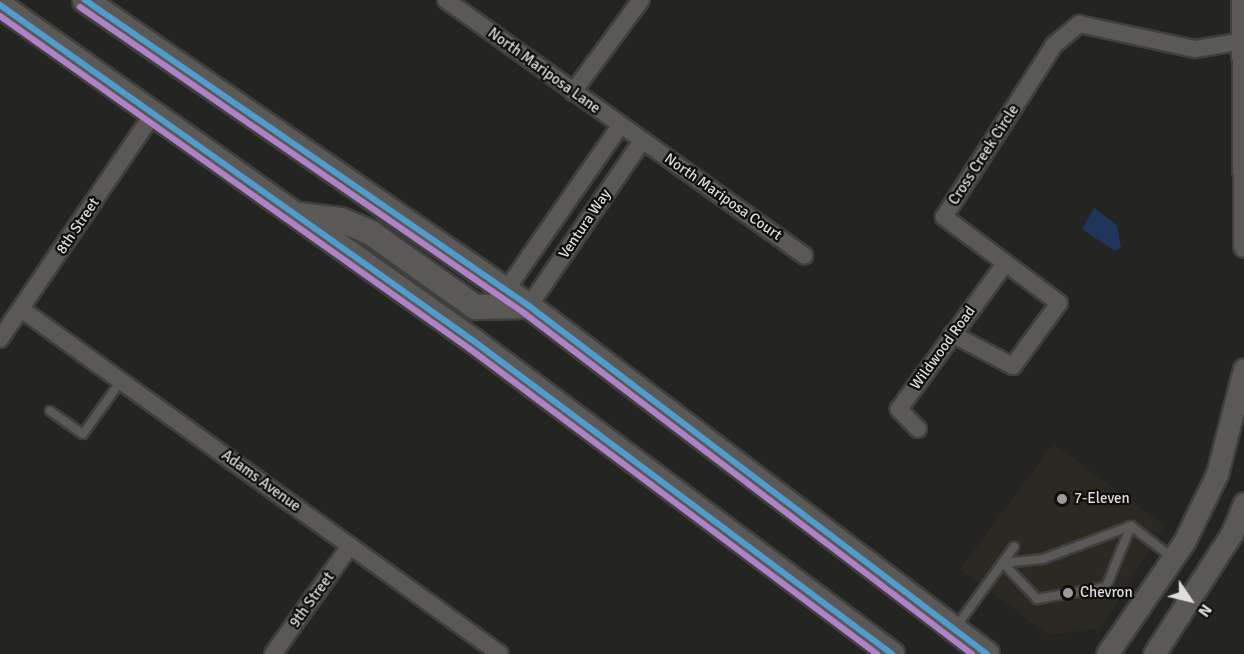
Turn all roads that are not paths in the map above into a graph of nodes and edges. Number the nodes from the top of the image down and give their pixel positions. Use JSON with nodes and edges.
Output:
{"nodes":[{"id":1,"x":85,"y":0,"type":"edge"},
{"id":2,"x":446,"y":0,"type":"edge"},
{"id":3,"x":642,"y":0,"type":"edge"},
{"id":4,"x":1242,"y":0,"type":"edge"},
{"id":5,"x":0,"y":5,"type":"edge"},
{"id":6,"x":1243,"y":41,"type":"edge"},
{"id":7,"x":573,"y":92,"type":"junction"},
{"id":8,"x":154,"y":112,"type":"junction"},
{"id":9,"x":620,"y":126,"type":"junction"},
{"id":10,"x":642,"y":141,"type":"junction"},
{"id":11,"x":297,"y":215,"type":"junction"},
{"id":12,"x":1244,"y":246,"type":"edge"},
{"id":13,"x":804,"y":255,"type":"dead end"},
{"id":14,"x":1004,"y":265,"type":"junction"},
{"id":15,"x":506,"y":290,"type":"junction"},
{"id":16,"x":529,"y":306,"type":"junction"},
{"id":17,"x":21,"y":309,"type":"junction"},
{"id":18,"x":951,"y":334,"type":"junction"},
{"id":19,"x":0,"y":339,"type":"edge"},
{"id":20,"x":1244,"y":369,"type":"edge"},
{"id":21,"x":121,"y":381,"type":"junction"},
{"id":22,"x":50,"y":411,"type":"dead end"},
{"id":23,"x":918,"y":429,"type":"dead end"},
{"id":24,"x":1244,"y":503,"type":"edge"},
{"id":25,"x":1131,"y":526,"type":"junction"},
{"id":26,"x":350,"y":546,"type":"junction"},
{"id":27,"x":1014,"y":547,"type":"dead end"},
{"id":28,"x":1173,"y":558,"type":"junction"},
{"id":29,"x":1003,"y":563,"type":"junction"},
{"id":30,"x":954,"y":630,"type":"junction"},
{"id":31,"x":273,"y":654,"type":"edge"},
{"id":32,"x":500,"y":654,"type":"edge"},
{"id":33,"x":892,"y":654,"type":"edge"},
{"id":34,"x":987,"y":654,"type":"edge"},
{"id":35,"x":1107,"y":654,"type":"edge"},
{"id":36,"x":1154,"y":654,"type":"edge"}],
"edges":[{"from":1,"to":15,"type":"main road"},
{"from":2,"to":7,"type":"street","name":"North Mariposa Lane"},
{"from":3,"to":7,"type":"street"},
{"from":4,"to":6,"type":"street"},
{"from":5,"to":8,"type":"main road"},
{"from":6,"to":12,"type":"street"},
{"from":6,"to":14,"type":"street","name":"Cross Creek Circle"},
{"from":7,"to":9,"type":"street","name":"North Mariposa Lane"},
{"from":8,"to":11,"type":"main road"},
{"from":8,"to":17,"type":"street","name":"8th Street"},
{"from":9,"to":10,"type":"street","name":"North Mariposa Lane"},
{"from":9,"to":15,"type":"street","name":"Ventura Way"},
{"from":10,"to":13,"type":"street","name":"North Mariposa Court"},
{"from":10,"to":16,"type":"street","name":"Ventura Way"},
{"from":11,"to":16,"type":"main road"},
{"from":11,"to":33,"type":"main road"},
{"from":14,"to":18,"type":"street","name":"Wildwood Road"},
{"from":14,"to":18,"type":"street","name":"Cross Creek Circle"},
{"from":15,"to":16,"type":"main road"},
{"from":16,"to":30,"type":"main road"},
{"from":17,"to":19,"type":"street","name":"8th Street"},
{"from":17,"to":21,"type":"street","name":"Adams Avenue"},
{"from":18,"to":23,"type":"street","name":"Wildwood Road"},
{"from":20,"to":28,"type":"street"},
{"from":21,"to":22,"type":"lane"},
{"from":21,"to":26,"type":"street","name":"Adams Avenue"},
{"from":24,"to":36,"type":"street"},
{"from":25,"to":28,"type":"lane"},
{"from":25,"to":29,"type":"lane"},
{"from":25,"to":29,"type":"lane"},
{"from":26,"to":31,"type":"street","name":"9th Street"},
{"from":26,"to":32,"type":"street","name":"Adams Avenue"},
{"from":27,"to":29,"type":"lane"},
{"from":28,"to":35,"type":"street"},
{"from":29,"to":30,"type":"lane"},
{"from":30,"to":34,"type":"main road"}]}
